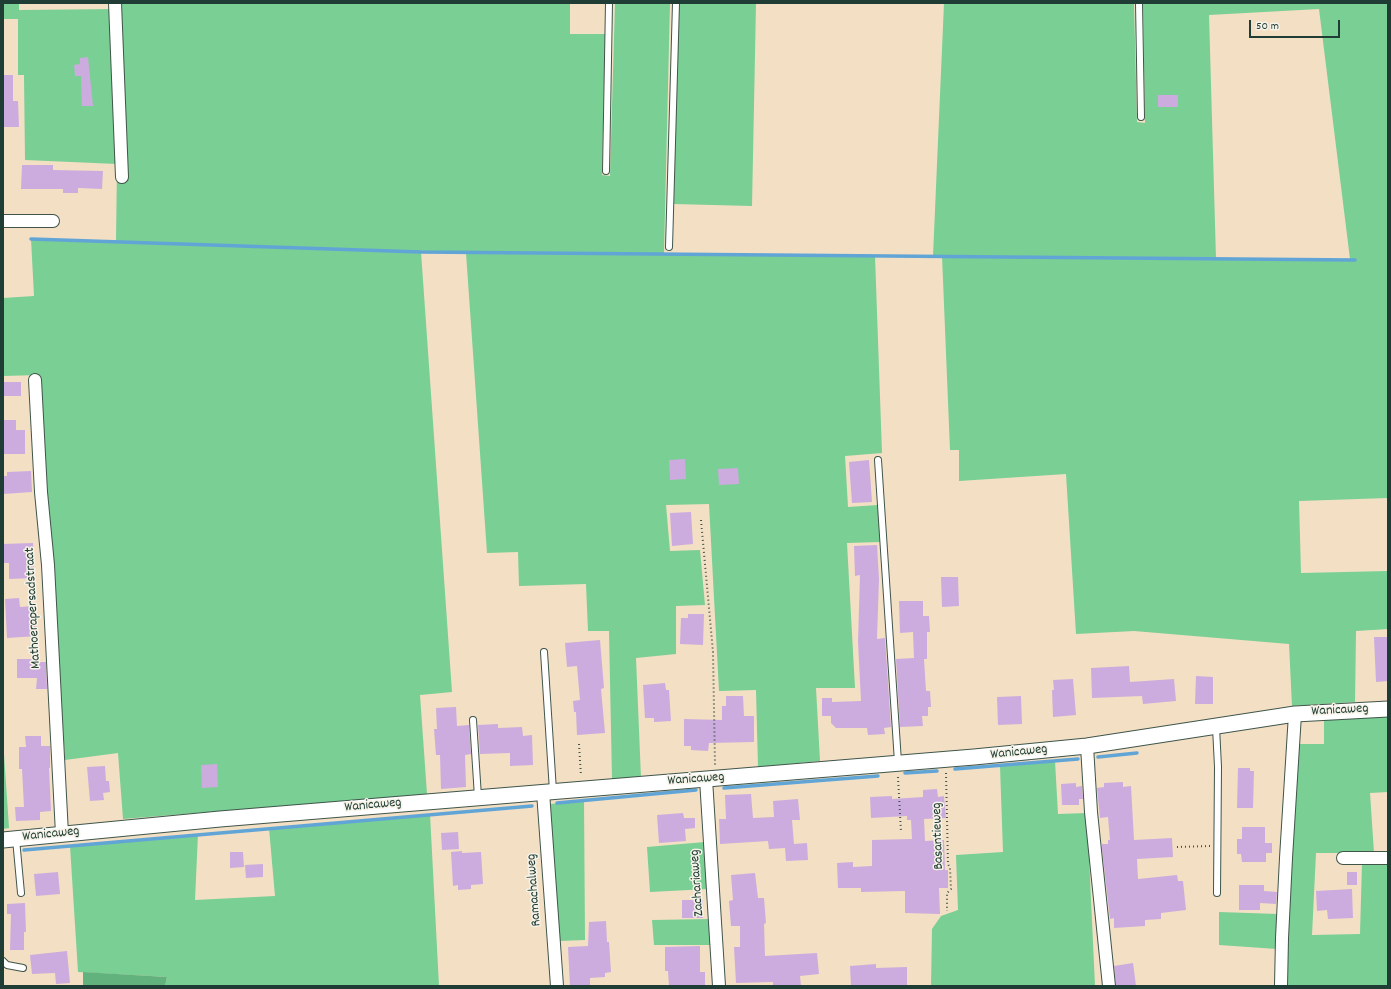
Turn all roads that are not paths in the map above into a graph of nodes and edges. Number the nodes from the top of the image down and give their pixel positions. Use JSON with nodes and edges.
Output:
{"nodes":[{"id":1,"x":115,"y":3,"type":"edge"},
{"id":2,"x":609,"y":3,"type":"edge"},
{"id":3,"x":676,"y":3,"type":"edge"},
{"id":4,"x":1139,"y":3,"type":"edge"},
{"id":5,"x":1141,"y":118,"type":"dead end"},
{"id":6,"x":606,"y":171,"type":"dead end"},
{"id":7,"x":122,"y":177,"type":"dead end"},
{"id":8,"x":3,"y":221,"type":"edge"},
{"id":9,"x":53,"y":221,"type":"dead end"},
{"id":10,"x":669,"y":247,"type":"dead end"},
{"id":11,"x":34,"y":380,"type":"dead end"},
{"id":12,"x":878,"y":460,"type":"dead end"},
{"id":13,"x":544,"y":652,"type":"dead end"},
{"id":14,"x":1388,"y":709,"type":"edge"},
{"id":15,"x":1295,"y":714,"type":"junction"},
{"id":16,"x":473,"y":720,"type":"dead end"},
{"id":17,"x":1216,"y":727,"type":"junction"},
{"id":18,"x":1087,"y":746,"type":"junction"},
{"id":19,"x":898,"y":764,"type":"junction"},
{"id":20,"x":711,"y":779,"type":"junction"},
{"id":21,"x":548,"y":792,"type":"junction"},
{"id":22,"x":478,"y":797,"type":"junction"},
{"id":23,"x":62,"y":834,"type":"junction"},
{"id":24,"x":9,"y":840,"type":"edge"},
{"id":25,"x":1343,"y":858,"type":"dead end"},
{"id":26,"x":1388,"y":858,"type":"edge"},
{"id":27,"x":1216,"y":892,"type":"dead end"},
{"id":28,"x":21,"y":894,"type":"dead end"},
{"id":29,"x":3,"y":961,"type":"edge"},
{"id":30,"x":24,"y":968,"type":"dead end"},
{"id":31,"x":557,"y":986,"type":"edge"},
{"id":32,"x":719,"y":986,"type":"edge"},
{"id":33,"x":1109,"y":986,"type":"edge"},
{"id":34,"x":1282,"y":986,"type":"edge"}],
"edges":[{"from":1,"to":7,"type":"street"},
{"from":2,"to":6,"type":"lane"},
{"from":3,"to":10,"type":"lane"},
{"from":4,"to":5,"type":"lane"},
{"from":8,"to":9,"type":"street"},
{"from":11,"to":23,"type":"street","name":"Mathoerapersadstraat"},
{"from":12,"to":19,"type":"lane"},
{"from":13,"to":21,"type":"lane","name":"Ramachalweg"},
{"from":14,"to":15,"type":"street","name":"Wanicaweg"},
{"from":15,"to":17,"type":"street","name":"Wanicaweg"},
{"from":15,"to":34,"type":"street"},
{"from":16,"to":22,"type":"lane"},
{"from":17,"to":18,"type":"street","name":"Wanicaweg"},
{"from":17,"to":27,"type":"lane"},
{"from":18,"to":19,"type":"street","name":"Wanicaweg"},
{"from":18,"to":33,"type":"street"},
{"from":19,"to":20,"type":"street","name":"Wanicaweg"},
{"from":20,"to":21,"type":"street","name":"Wanicaweg"},
{"from":20,"to":32,"type":"street","name":"Zachariaweg"},
{"from":21,"to":22,"type":"street","name":"Wanicaweg"},
{"from":21,"to":31,"type":"street","name":"Ramachalweg"},
{"from":22,"to":23,"type":"street","name":"Wanicaweg"},
{"from":23,"to":24,"type":"street","name":"Wanicaweg"},
{"from":24,"to":28,"type":"lane"},
{"from":25,"to":26,"type":"street"},
{"from":29,"to":30,"type":"lane"}]}
